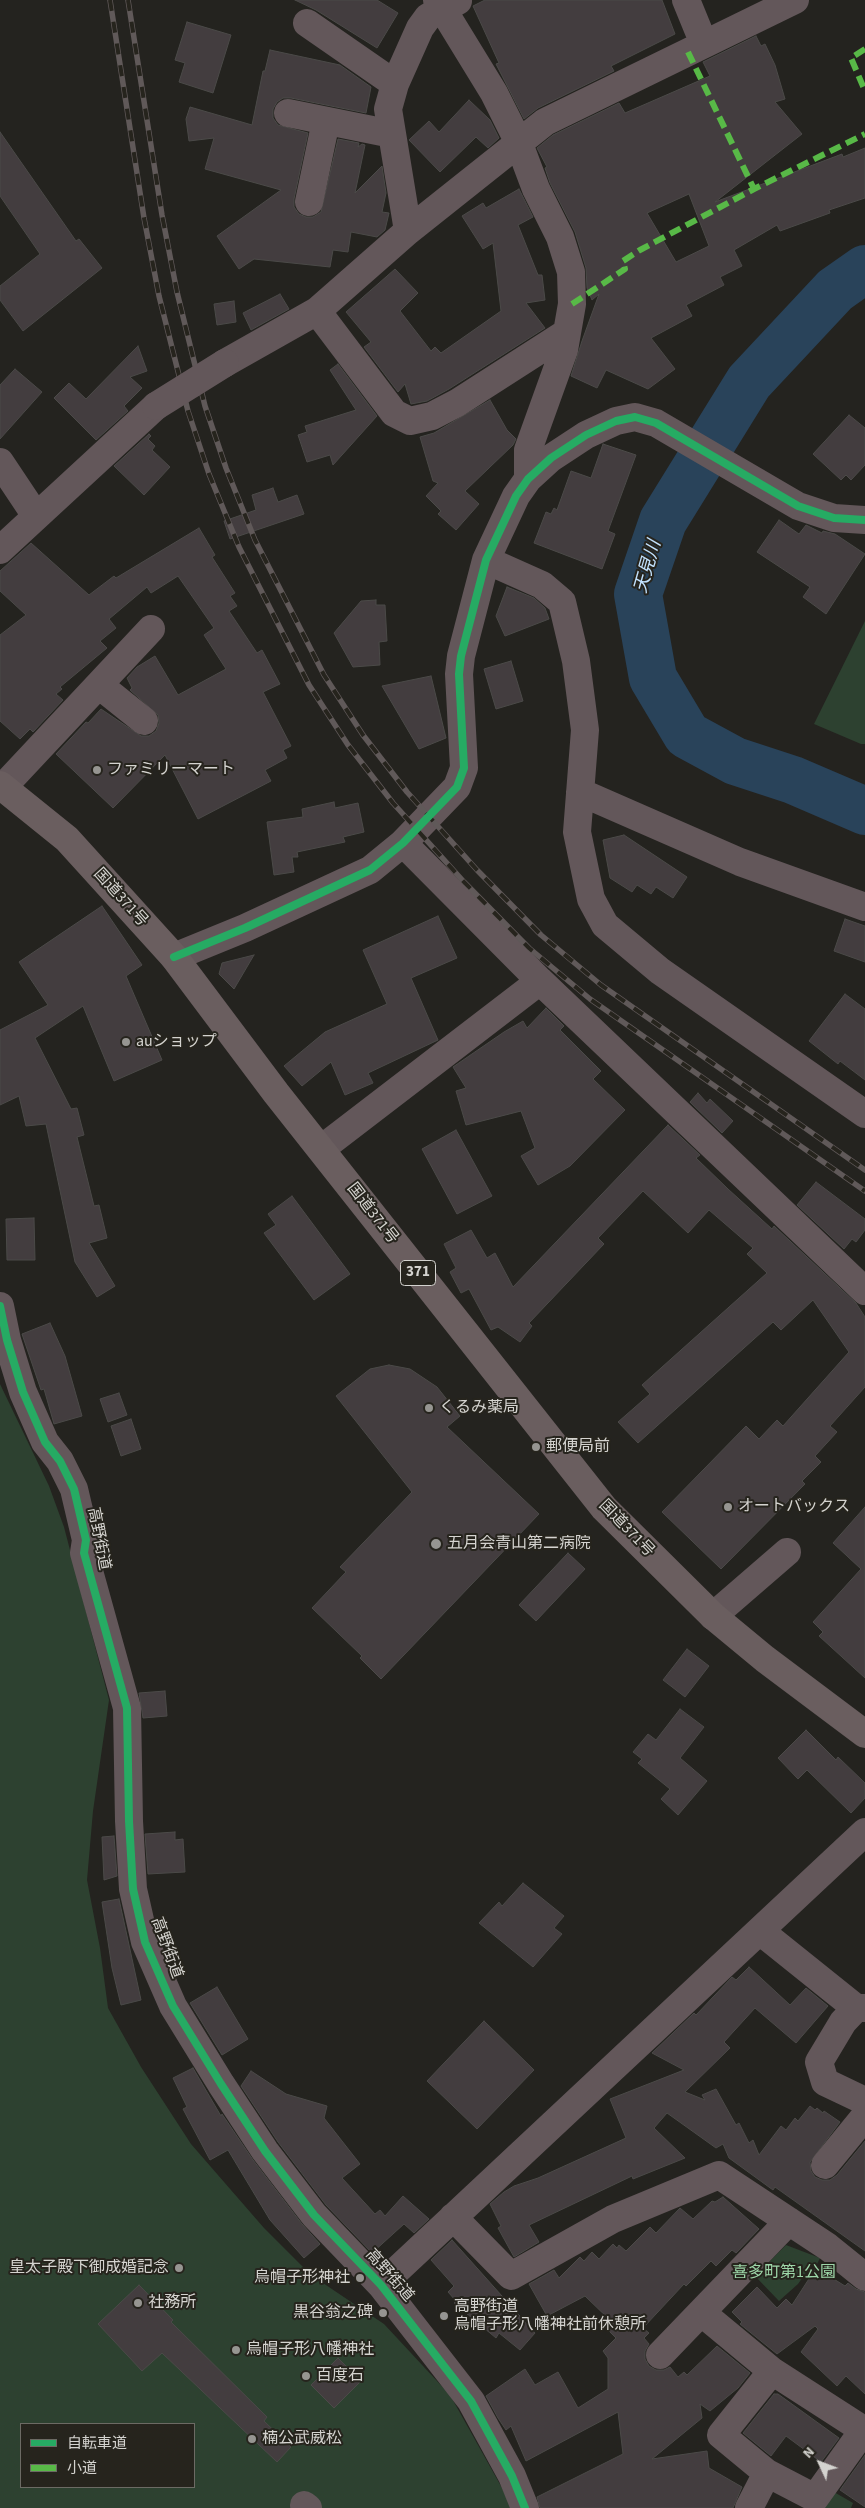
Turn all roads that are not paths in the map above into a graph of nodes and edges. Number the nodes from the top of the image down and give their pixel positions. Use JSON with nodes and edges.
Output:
{"nodes":[{"id":1,"x":686,"y":0,"type":"edge"},
{"id":2,"x":795,"y":0,"type":"edge"},
{"id":3,"x":446,"y":3,"type":"edge"},
{"id":4,"x":307,"y":23,"type":"dead end"},
{"id":5,"x":704,"y":44,"type":"junction"},
{"id":6,"x":395,"y":84,"type":"junction"},
{"id":7,"x":288,"y":113,"type":"dead end"},
{"id":8,"x":326,"y":121,"type":"junction"},
{"id":9,"x":392,"y":134,"type":"junction"},
{"id":10,"x":518,"y":141,"type":"junction"},
{"id":11,"x":309,"y":202,"type":"dead end"},
{"id":12,"x":408,"y":231,"type":"junction"},
{"id":13,"x":317,"y":311,"type":"junction"},
{"id":14,"x":566,"y":333,"type":"junction"},
{"id":15,"x":0,"y":462,"type":"edge"},
{"id":16,"x":528,"y":479,"type":"junction"},
{"id":17,"x":36,"y":516,"type":"junction"},
{"id":18,"x":865,"y":520,"type":"edge"},
{"id":19,"x":0,"y":550,"type":"edge"},
{"id":20,"x":486,"y":560,"type":"junction"},
{"id":21,"x":151,"y":629,"type":"dead end"},
{"id":22,"x":99,"y":685,"type":"junction"},
{"id":23,"x":144,"y":721,"type":"dead end"},
{"id":24,"x":2,"y":786,"type":"edge"},
{"id":25,"x":580,"y":792,"type":"junction"},
{"id":26,"x":403,"y":843,"type":"junction"},
{"id":27,"x":865,"y":907,"type":"edge"},
{"id":28,"x":174,"y":957,"type":"junction"},
{"id":29,"x":540,"y":981,"type":"junction"},
{"id":30,"x":865,"y":1114,"type":"edge"},
{"id":31,"x":320,"y":1149,"type":"junction"},
{"id":32,"x":865,"y":1291,"type":"edge"},
{"id":33,"x":0,"y":1306,"type":"edge"},
{"id":34,"x":787,"y":1552,"type":"dead end"},
{"id":35,"x":713,"y":1616,"type":"junction"},
{"id":36,"x":865,"y":1734,"type":"edge"},
{"id":37,"x":865,"y":1832,"type":"edge"},
{"id":38,"x":760,"y":1931,"type":"junction"},
{"id":39,"x":860,"y":2008,"type":"edge"},
{"id":40,"x":865,"y":2101,"type":"edge"},
{"id":41,"x":865,"y":2116,"type":"edge"},
{"id":42,"x":825,"y":2165,"type":"dead end"},
{"id":43,"x":453,"y":2217,"type":"junction"},
{"id":44,"x":789,"y":2221,"type":"junction"},
{"id":45,"x":865,"y":2277,"type":"edge"},
{"id":46,"x":381,"y":2285,"type":"junction"},
{"id":47,"x":702,"y":2313,"type":"junction"},
{"id":48,"x":660,"y":2356,"type":"dead end"},
{"id":49,"x":772,"y":2372,"type":"junction"},
{"id":50,"x":864,"y":2431,"type":"edge"},
{"id":51,"x":767,"y":2472,"type":"junction"},
{"id":52,"x":525,"y":2508,"type":"edge"},
{"id":53,"x":749,"y":2508,"type":"edge"}],
"edges":[{"from":1,"to":5,"type":"street"},
{"from":2,"to":5,"type":"street"},
{"from":3,"to":6,"type":"street"},
{"from":3,"to":10,"type":"street"},
{"from":4,"to":6,"type":"street"},
{"from":5,"to":10,"type":"street"},
{"from":6,"to":9,"type":"street"},
{"from":7,"to":8,"type":"street"},
{"from":8,"to":9,"type":"street"},
{"from":8,"to":11,"type":"street"},
{"from":9,"to":12,"type":"street"},
{"from":10,"to":12,"type":"street"},
{"from":10,"to":14,"type":"street"},
{"from":12,"to":13,"type":"street"},
{"from":13,"to":14,"type":"street"},
{"from":13,"to":17,"type":"street","bridge":true},
{"from":14,"to":16,"type":"street"},
{"from":15,"to":17,"type":"street"},
{"from":16,"to":18,"type":"street"},
{"from":16,"to":20,"type":"street"},
{"from":17,"to":19,"type":"street"},
{"from":20,"to":25,"type":"street"},
{"from":20,"to":26,"type":"street"},
{"from":21,"to":22,"type":"street"},
{"from":22,"to":23,"type":"street"},
{"from":22,"to":24,"type":"street"},
{"from":24,"to":28,"type":"highway","name":"国道371号","number":"371"},
{"from":25,"to":27,"type":"street"},
{"from":25,"to":30,"type":"street"},
{"from":26,"to":28,"type":"street"},
{"from":26,"to":29,"type":"street"},
{"from":28,"to":31,"type":"highway","name":"国道371号","number":"371"},
{"from":29,"to":31,"type":"street"},
{"from":29,"to":32,"type":"street"},
{"from":31,"to":35,"type":"highway","name":"国道371号","number":"371"},
{"from":33,"to":46,"type":"street","name":"高野街道"},
{"from":34,"to":35,"type":"street"},
{"from":35,"to":36,"type":"highway","name":"国道371号","number":"371"},
{"from":37,"to":38,"type":"street"},
{"from":38,"to":39,"type":"street"},
{"from":38,"to":43,"type":"street"},
{"from":39,"to":40,"type":"street"},
{"from":41,"to":42,"type":"street"},
{"from":43,"to":44,"type":"street"},
{"from":43,"to":46,"type":"street"},
{"from":44,"to":45,"type":"street"},
{"from":44,"to":47,"type":"street"},
{"from":46,"to":52,"type":"street","name":"高野街道"},
{"from":47,"to":48,"type":"street"},
{"from":47,"to":49,"type":"street"},
{"from":49,"to":50,"type":"street"},
{"from":49,"to":51,"type":"street"},
{"from":50,"to":51,"type":"street"},
{"from":51,"to":53,"type":"street"}]}
